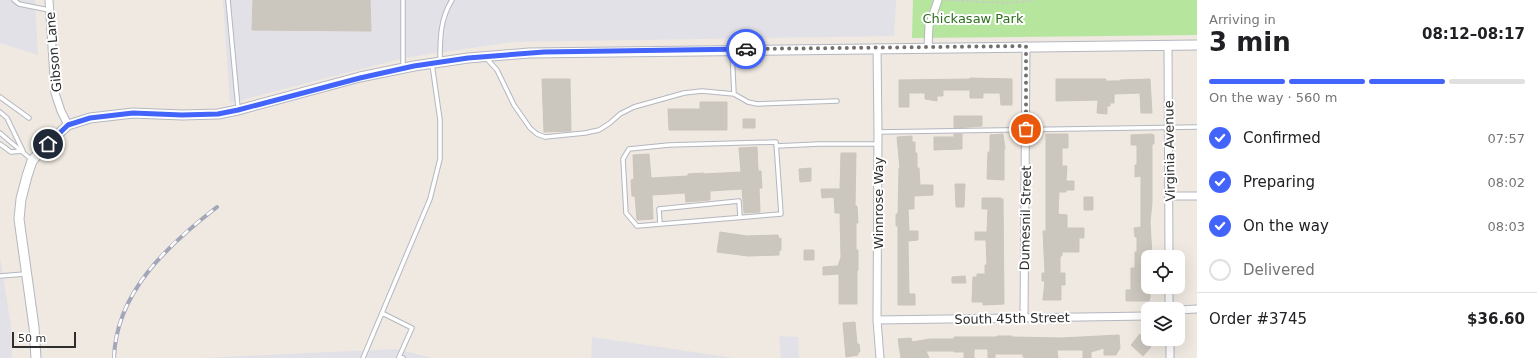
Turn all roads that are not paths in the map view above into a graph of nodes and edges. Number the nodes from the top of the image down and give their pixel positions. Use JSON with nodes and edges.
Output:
{"nodes":[{"id":1,"x":14,"y":0,"type":"edge"},
{"id":2,"x":49,"y":0,"type":"edge"},
{"id":3,"x":228,"y":0,"type":"edge"},
{"id":4,"x":403,"y":0,"type":"edge"},
{"id":5,"x":452,"y":0,"type":"edge"},
{"id":6,"x":938,"y":0,"type":"edge"},
{"id":7,"x":49,"y":10,"type":"junction"},
{"id":8,"x":1168,"y":45,"type":"junction"},
{"id":9,"x":1197,"y":45,"type":"edge"},
{"id":10,"x":1026,"y":46,"type":"junction"},
{"id":11,"x":928,"y":47,"type":"junction"},
{"id":12,"x":877,"y":48,"type":"junction"},
{"id":13,"x":732,"y":49,"type":"junction"},
{"id":14,"x":484,"y":57,"type":"junction"},
{"id":15,"x":436,"y":63,"type":"junction"},
{"id":16,"x":403,"y":68,"type":"junction"},
{"id":17,"x":734,"y":94,"type":"junction"},
{"id":18,"x":0,"y":97,"type":"edge"},
{"id":19,"x":837,"y":101,"type":"dead end"},
{"id":20,"x":238,"y":110,"type":"junction"},
{"id":21,"x":0,"y":112,"type":"edge"},
{"id":22,"x":29,"y":118,"type":"dead end"},
{"id":23,"x":68,"y":125,"type":"junction"},
{"id":24,"x":1169,"y":127,"type":"junction"},
{"id":25,"x":1197,"y":127,"type":"edge"},
{"id":26,"x":1026,"y":129,"type":"junction"},
{"id":27,"x":878,"y":132,"type":"junction"},
{"id":28,"x":0,"y":133,"type":"edge"},
{"id":29,"x":0,"y":144,"type":"edge"},
{"id":30,"x":878,"y":144,"type":"junction"},
{"id":31,"x":776,"y":146,"type":"junction"},
{"id":32,"x":23,"y":151,"type":"junction"},
{"id":33,"x":32,"y":161,"type":"junction"},
{"id":34,"x":1169,"y":196,"type":"junction"},
{"id":35,"x":1197,"y":196,"type":"edge"},
{"id":36,"x":740,"y":217,"type":"junction"},
{"id":37,"x":660,"y":224,"type":"junction"},
{"id":38,"x":1169,"y":250,"type":"edge"},
{"id":39,"x":26,"y":274,"type":"junction"},
{"id":40,"x":0,"y":276,"type":"edge"},
{"id":41,"x":1197,"y":309,"type":"edge"},
{"id":42,"x":1185,"y":310,"type":"edge"},
{"id":43,"x":382,"y":312,"type":"junction"},
{"id":44,"x":1141,"y":316,"type":"edge"},
{"id":45,"x":1024,"y":318,"type":"junction"},
{"id":46,"x":877,"y":320,"type":"junction"},
{"id":47,"x":1170,"y":346,"type":"edge"},
{"id":48,"x":36,"y":358,"type":"edge"},
{"id":49,"x":363,"y":358,"type":"edge"},
{"id":50,"x":401,"y":358,"type":"edge"},
{"id":51,"x":880,"y":358,"type":"edge"},
{"id":52,"x":1170,"y":358,"type":"edge"}],
"edges":[{"from":1,"to":7,"type":"lane"},
{"from":2,"to":7,"type":"street","name":"Gibson Lane"},
{"from":3,"to":20,"type":"lane"},
{"from":4,"to":16,"type":"lane"},
{"from":5,"to":15,"type":"lane"},
{"from":6,"to":11,"type":"street"},
{"from":7,"to":23,"type":"street","name":"Gibson Lane"},
{"from":8,"to":9,"type":"street"},
{"from":8,"to":10,"type":"street"},
{"from":8,"to":24,"type":"street","name":"Virginia Avenue"},
{"from":10,"to":11,"type":"street"},
{"from":10,"to":26,"type":"street","name":"Dumesnil Street"},
{"from":11,"to":12,"type":"street"},
{"from":12,"to":13,"type":"street"},
{"from":12,"to":27,"type":"street","name":"Winnrose Way"},
{"from":13,"to":14,"type":"street"},
{"from":13,"to":17,"type":"lane"},
{"from":14,"to":15,"type":"street"},
{"from":14,"to":17,"type":"lane"},
{"from":15,"to":16,"type":"street"},
{"from":15,"to":43,"type":"lane"},
{"from":16,"to":20,"type":"street"},
{"from":17,"to":19,"type":"lane"},
{"from":18,"to":22,"type":"lane"},
{"from":20,"to":23,"type":"street"},
{"from":21,"to":32,"type":"lane"},
{"from":23,"to":33,"type":"street"},
{"from":24,"to":25,"type":"lane"},
{"from":24,"to":26,"type":"lane"},
{"from":24,"to":34,"type":"street","name":"Virginia Avenue"},
{"from":26,"to":27,"type":"lane"},
{"from":26,"to":45,"type":"street","name":"Dumesnil Street"},
{"from":27,"to":30,"type":"street","name":"Winnrose Way"},
{"from":28,"to":32,"type":"lane"},
{"from":29,"to":32,"type":"lane"},
{"from":30,"to":31,"type":"lane"},
{"from":30,"to":46,"type":"street","name":"Winnrose Way"},
{"from":31,"to":36,"type":"lane"},
{"from":31,"to":37,"type":"lane"},
{"from":32,"to":33,"type":"lane"},
{"from":33,"to":39,"type":"street"},
{"from":34,"to":35,"type":"street"},
{"from":34,"to":38,"type":"street","name":"Virginia Avenue"},
{"from":36,"to":37,"type":"lane"},
{"from":36,"to":37,"type":"lane"},
{"from":39,"to":40,"type":"lane"},
{"from":39,"to":48,"type":"street"},
{"from":41,"to":42,"type":"street"},
{"from":43,"to":49,"type":"lane"},
{"from":43,"to":50,"type":"lane"},
{"from":44,"to":45,"type":"street","name":"South 45th Street"},
{"from":45,"to":46,"type":"street","name":"South 45th Street"},
{"from":46,"to":51,"type":"street","name":"Winnrose Way"},
{"from":47,"to":52,"type":"street"}]}
